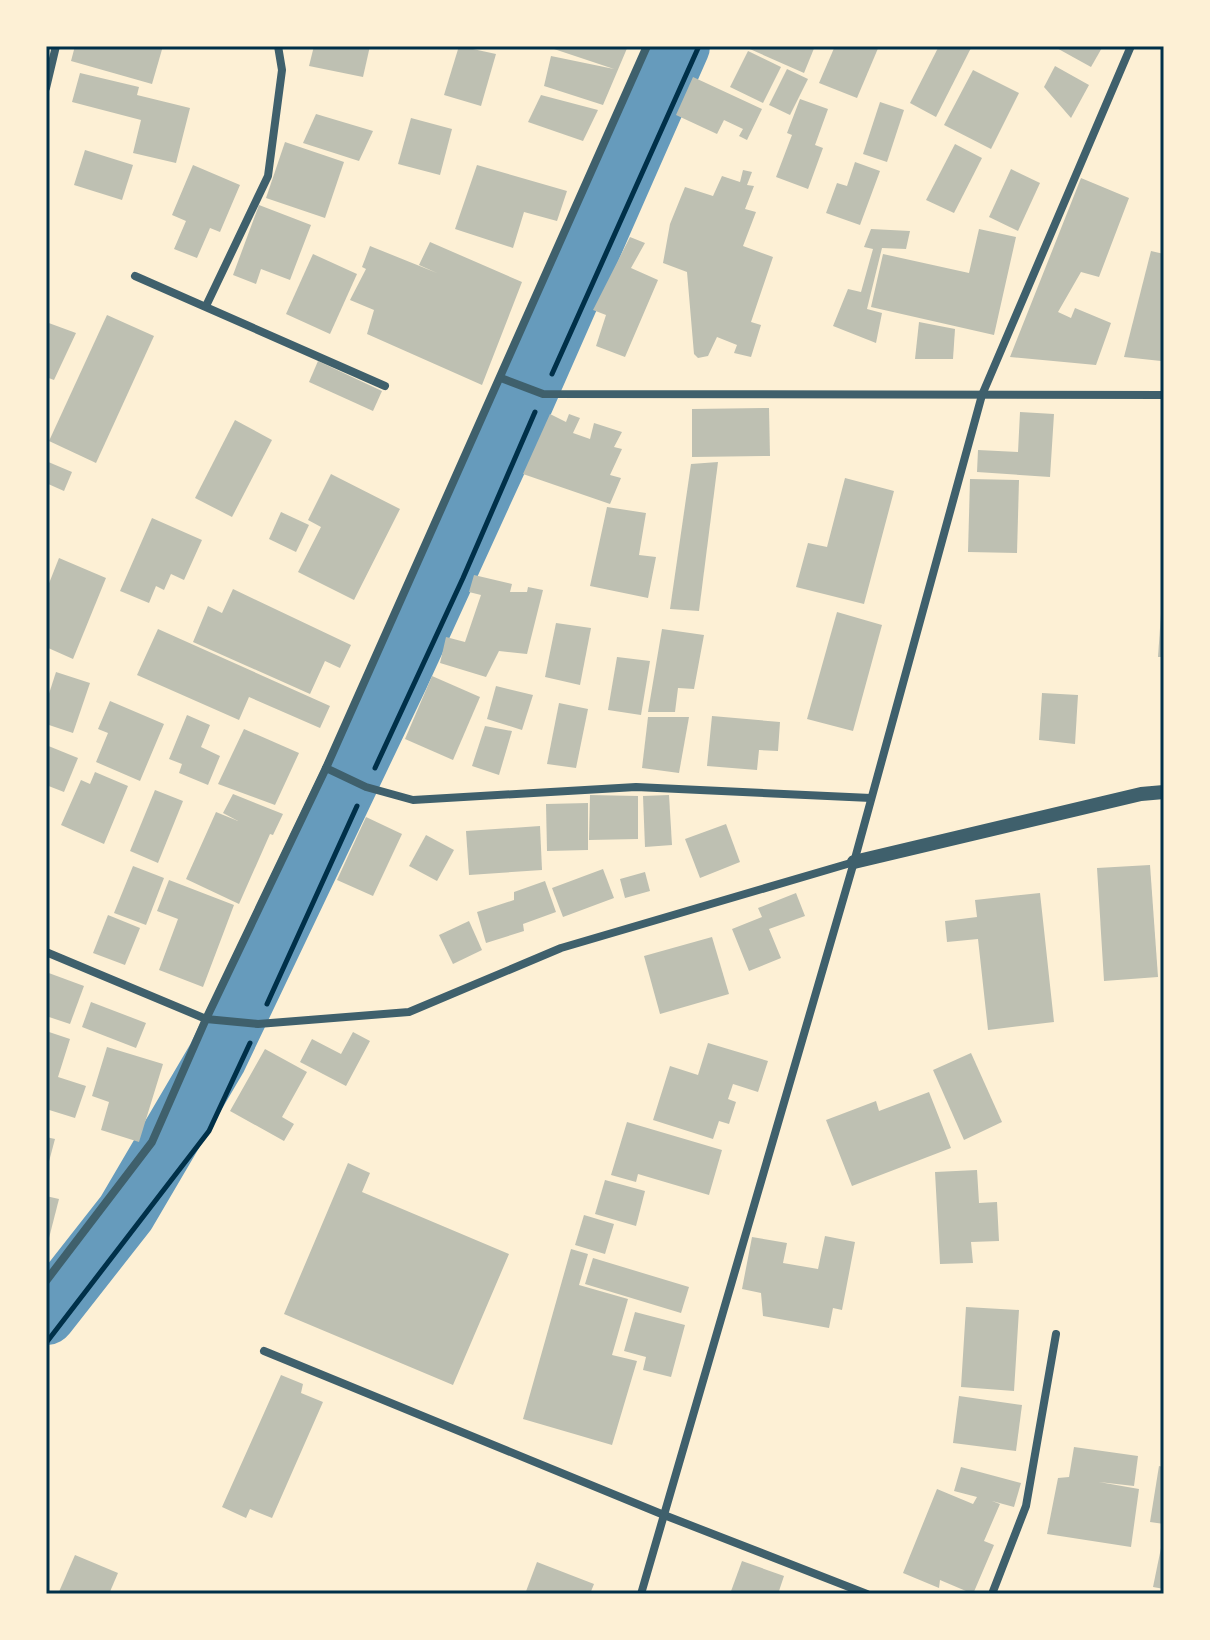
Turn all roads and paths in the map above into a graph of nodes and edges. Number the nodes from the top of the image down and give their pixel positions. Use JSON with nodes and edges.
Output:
{"nodes":[{"id":1,"x":56,"y":46,"type":"edge"},
{"id":2,"x":278,"y":46,"type":"edge"},
{"id":3,"x":647,"y":46,"type":"edge"},
{"id":4,"x":699,"y":46,"type":"edge"},
{"id":5,"x":1131,"y":46,"type":"edge"},
{"id":6,"x":48,"y":73,"type":"edge"},
{"id":7,"x":46,"y":88,"type":"edge"},
{"id":8,"x":135,"y":276,"type":"dead end"},
{"id":9,"x":206,"y":306,"type":"junction"},
{"id":10,"x":501,"y":378,"type":"junction"},
{"id":11,"x":385,"y":386,"type":"dead end"},
{"id":12,"x":543,"y":394,"type":"junction"},
{"id":13,"x":982,"y":395,"type":"junction"},
{"id":14,"x":1164,"y":395,"type":"edge"},
{"id":15,"x":326,"y":768,"type":"junction"},
{"id":16,"x":366,"y":787,"type":"junction"},
{"id":17,"x":1164,"y":792,"type":"edge"},
{"id":18,"x":871,"y":798,"type":"junction"},
{"id":19,"x":854,"y":862,"type":"junction"},
{"id":20,"x":46,"y":952,"type":"edge"},
{"id":21,"x":206,"y":1019,"type":"junction"},
{"id":22,"x":258,"y":1024,"type":"junction"},
{"id":23,"x":46,"y":1281,"type":"edge"},
{"id":24,"x":1056,"y":1334,"type":"dead end"},
{"id":25,"x":46,"y":1343,"type":"edge"},
{"id":26,"x":264,"y":1351,"type":"dead end"},
{"id":27,"x":664,"y":1515,"type":"junction"},
{"id":28,"x":641,"y":1594,"type":"edge"},
{"id":29,"x":867,"y":1594,"type":"edge"},
{"id":30,"x":992,"y":1594,"type":"edge"}],
"edges":[{"from":1,"to":6,"type":"street"},
{"from":2,"to":9,"type":"street"},
{"from":3,"to":10,"type":"street"},
{"from":4,"to":12,"type":"path"},
{"from":5,"to":13,"type":"street"},
{"from":6,"to":7,"type":"street"},
{"from":8,"to":9,"type":"street"},
{"from":9,"to":11,"type":"street"},
{"from":10,"to":12,"type":"street"},
{"from":10,"to":15,"type":"street"},
{"from":12,"to":13,"type":"street"},
{"from":12,"to":16,"type":"path"},
{"from":13,"to":14,"type":"street"},
{"from":13,"to":18,"type":"street"},
{"from":15,"to":16,"type":"street"},
{"from":15,"to":21,"type":"street"},
{"from":16,"to":18,"type":"street"},
{"from":16,"to":22,"type":"path"},
{"from":17,"to":19,"type":"street"},
{"from":18,"to":19,"type":"street"},
{"from":19,"to":22,"type":"street"},
{"from":19,"to":27,"type":"street"},
{"from":20,"to":21,"type":"street"},
{"from":21,"to":22,"type":"street"},
{"from":21,"to":23,"type":"street"},
{"from":22,"to":25,"type":"path"},
{"from":24,"to":30,"type":"street"},
{"from":26,"to":27,"type":"street"},
{"from":27,"to":28,"type":"street"},
{"from":27,"to":29,"type":"street"}]}
